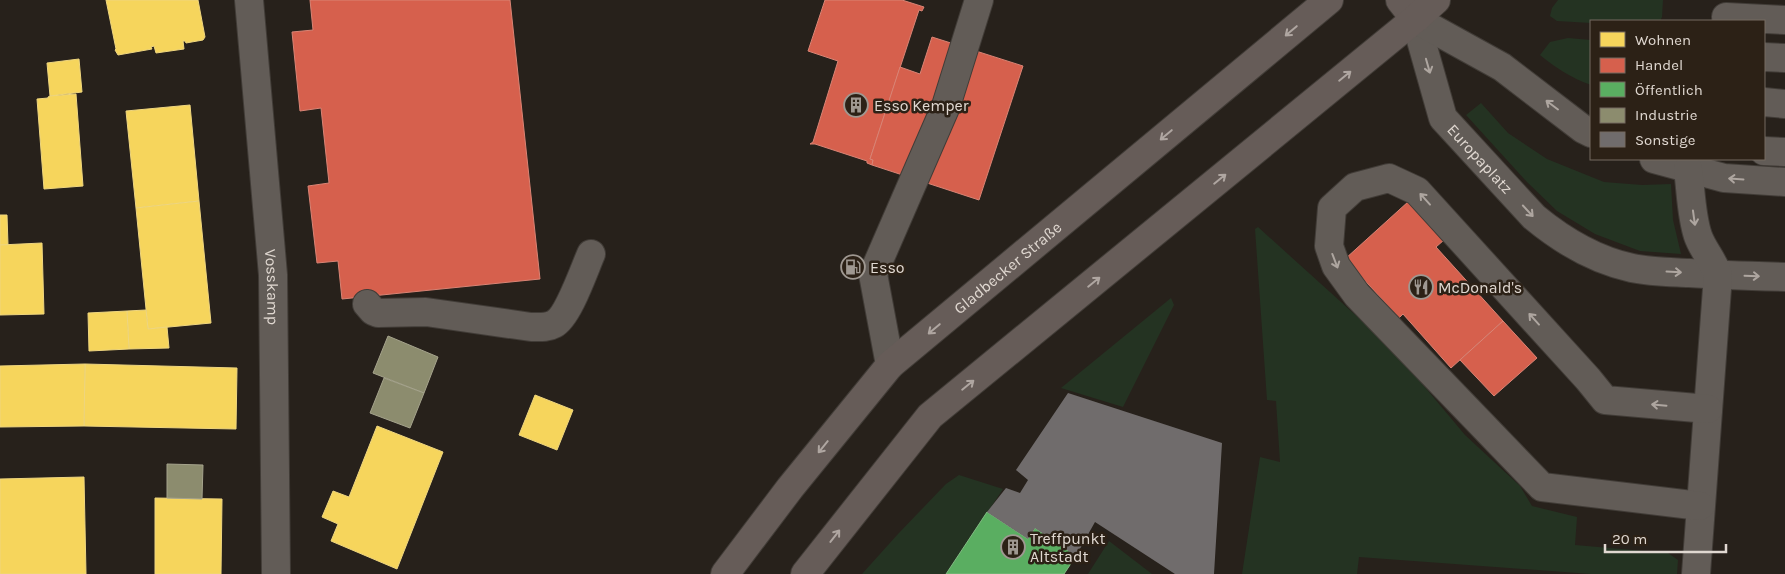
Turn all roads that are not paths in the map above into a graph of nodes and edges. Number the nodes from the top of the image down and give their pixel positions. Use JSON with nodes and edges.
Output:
{"nodes":[{"id":1,"x":249,"y":0,"type":"edge"},
{"id":2,"x":979,"y":0,"type":"edge"},
{"id":3,"x":1329,"y":0,"type":"edge"},
{"id":4,"x":1436,"y":0,"type":"edge"},
{"id":5,"x":1407,"y":10,"type":"edge"},
{"id":6,"x":1727,"y":13,"type":"edge"},
{"id":7,"x":1785,"y":20,"type":"edge"},
{"id":8,"x":1765,"y":57,"type":"edge"},
{"id":9,"x":1785,"y":58,"type":"edge"},
{"id":10,"x":1765,"y":102,"type":"edge"},
{"id":11,"x":1785,"y":104,"type":"edge"},
{"id":12,"x":1590,"y":132,"type":"edge"},
{"id":13,"x":1765,"y":151,"type":"edge"},
{"id":14,"x":1785,"y":152,"type":"edge"},
{"id":15,"x":1662,"y":160,"type":"edge"},
{"id":16,"x":1692,"y":164,"type":"edge"},
{"id":17,"x":1785,"y":182,"type":"edge"},
{"id":18,"x":591,"y":254,"type":"dead end"},
{"id":19,"x":1718,"y":275,"type":"junction"},
{"id":20,"x":1785,"y":278,"type":"edge"},
{"id":21,"x":367,"y":304,"type":"dead end"},
{"id":22,"x":890,"y":365,"type":"junction"},
{"id":23,"x":1708,"y":409,"type":"junction"},
{"id":24,"x":1700,"y":506,"type":"junction"},
{"id":25,"x":276,"y":574,"type":"edge"},
{"id":26,"x":724,"y":574,"type":"edge"},
{"id":27,"x":805,"y":574,"type":"edge"},
{"id":28,"x":1696,"y":574,"type":"edge"}],
"edges":[{"from":1,"to":25,"type":"street","name":"Vosskamp"},
{"from":2,"to":22,"type":"street"},
{"from":3,"to":22,"type":"main road","name":"Gladbecker Straße","one_way":true},
{"from":4,"to":5,"type":"main road"},
{"from":12,"to":5,"type":"street","one_way":true},
{"from":5,"to":19,"type":"street","name":"Europaplatz","one_way":true},
{"from":27,"to":5,"type":"main road","one_way":true},
{"from":6,"to":7,"type":"street"},
{"from":8,"to":9,"type":"street"},
{"from":10,"to":11,"type":"street"},
{"from":13,"to":14,"type":"street"},
{"from":15,"to":16,"type":"street"},
{"from":17,"to":16,"type":"street","one_way":true},
{"from":16,"to":19,"type":"street","one_way":true},
{"from":18,"to":21,"type":"street"},
{"from":19,"to":20,"type":"street","name":"Europaplatz","one_way":true},
{"from":19,"to":23,"type":"street"},
{"from":22,"to":26,"type":"main road","name":"Gladbecker Straße","one_way":true},
{"from":23,"to":24,"type":"street"},
{"from":23,"to":24,"type":"street","one_way":true},
{"from":24,"to":28,"type":"street"}]}
